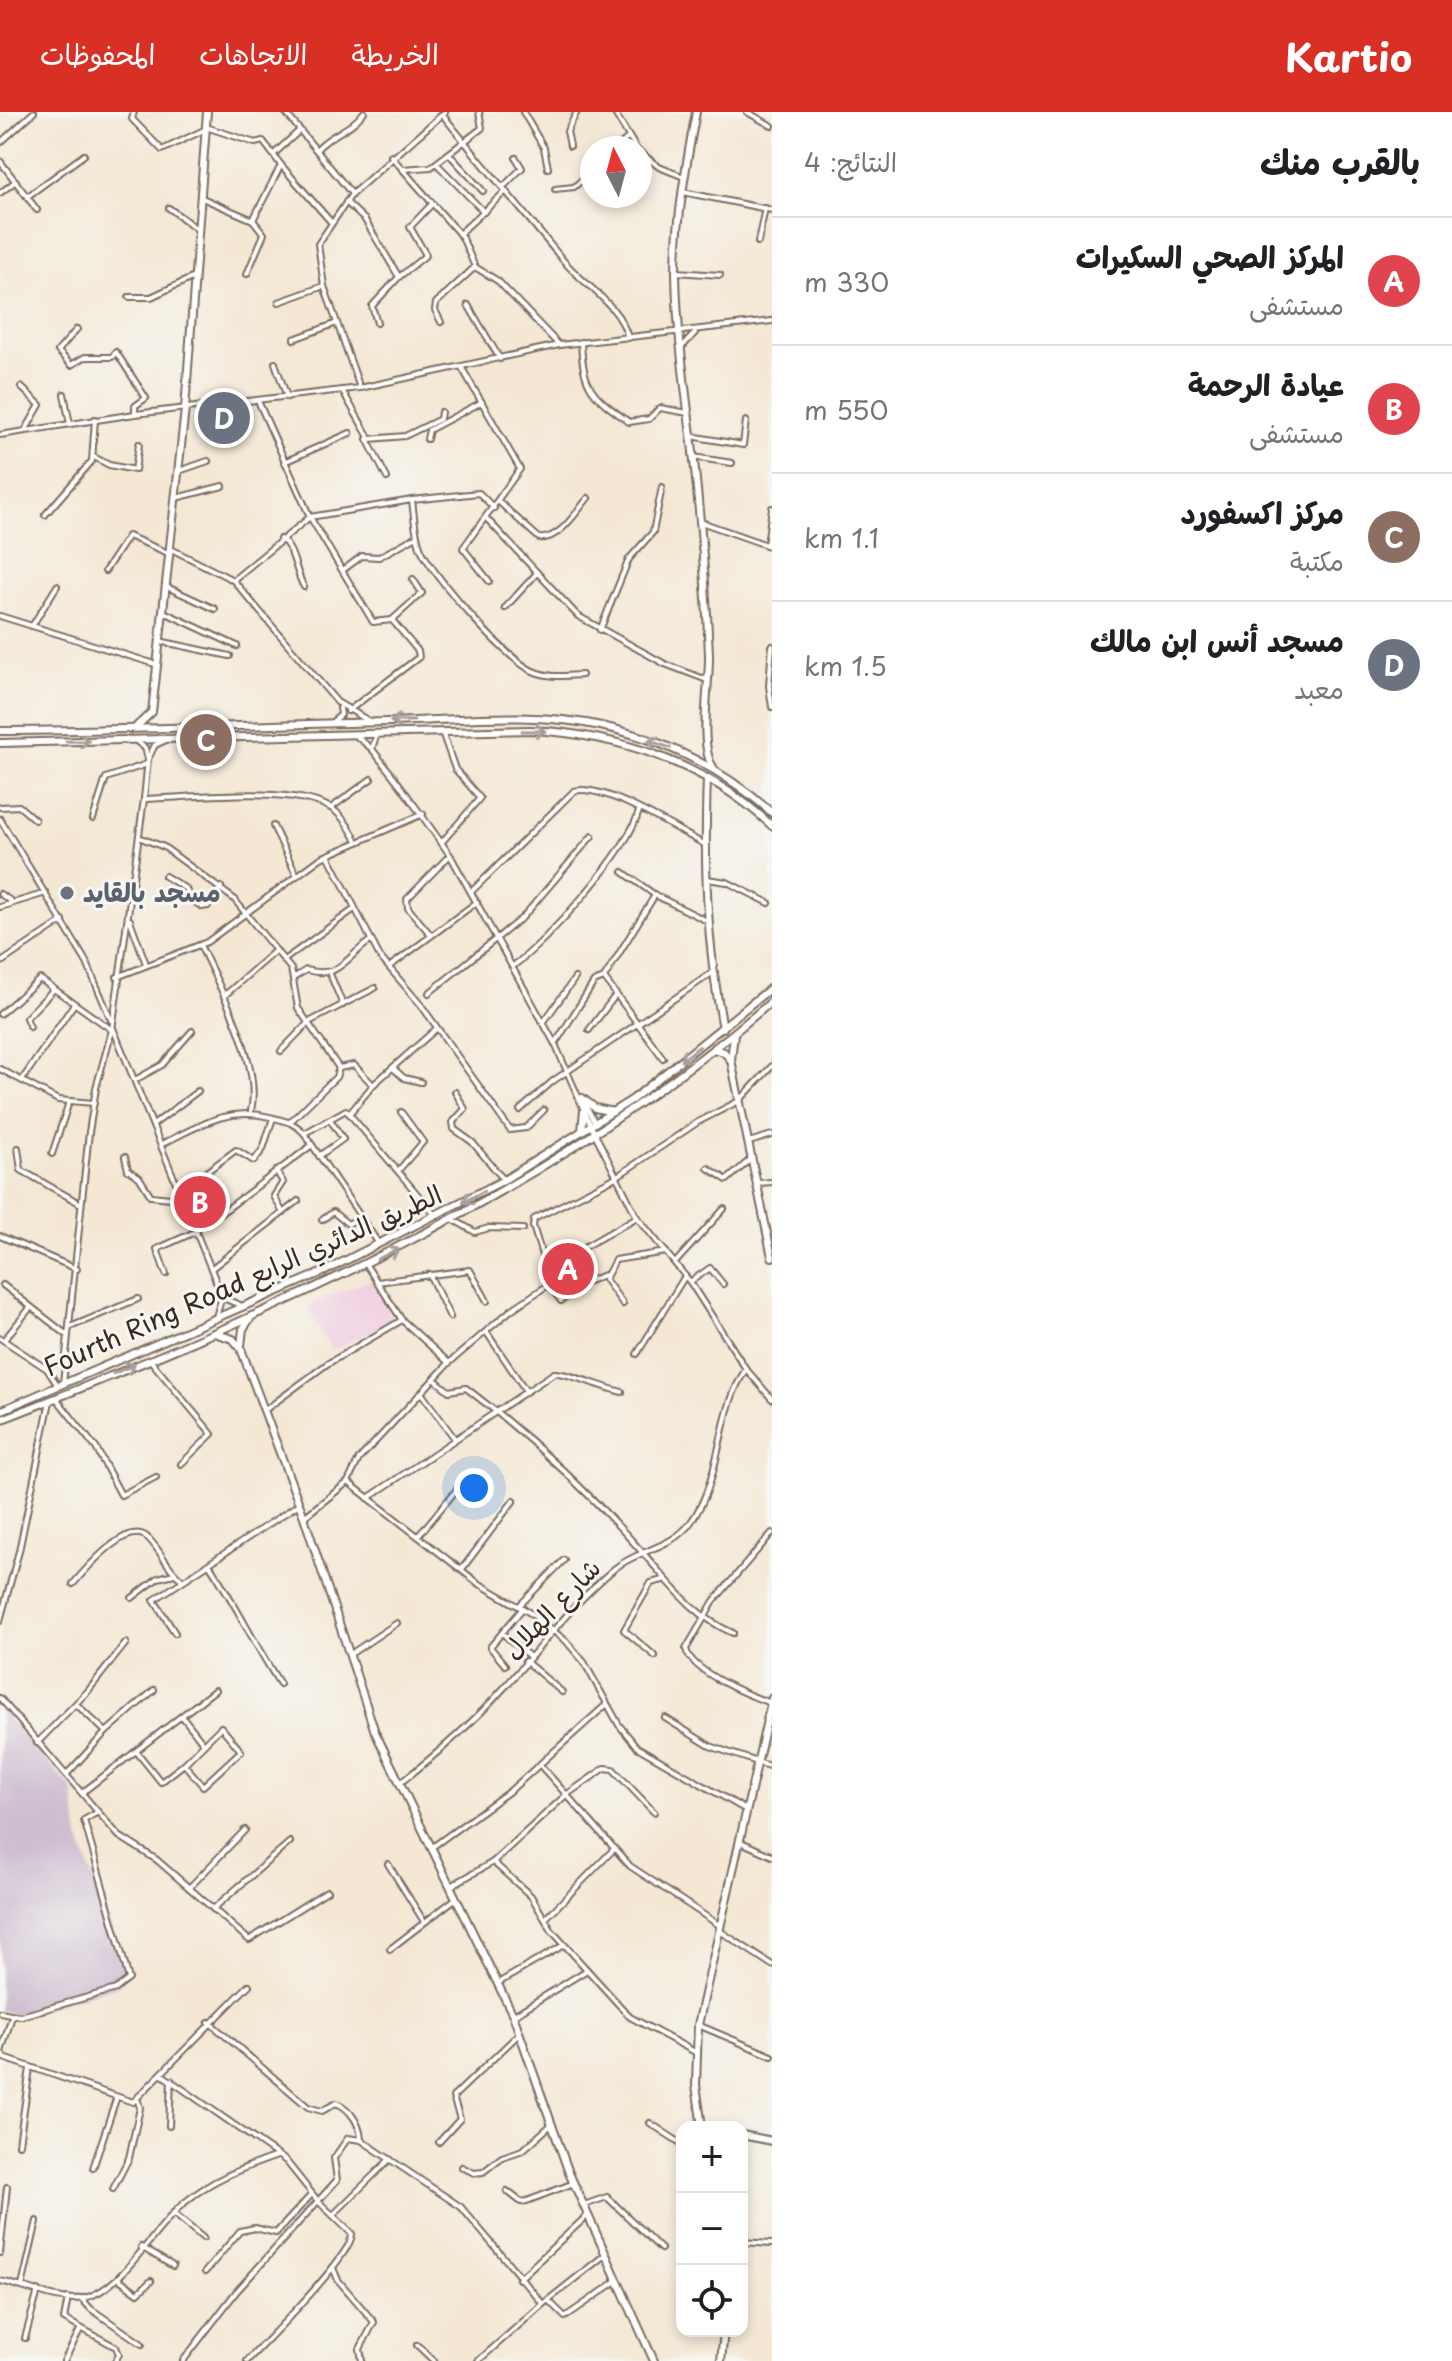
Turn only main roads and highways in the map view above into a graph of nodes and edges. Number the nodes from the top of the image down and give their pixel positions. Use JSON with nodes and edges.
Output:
{"nodes":[{"id":1,"x":207,"y":112,"type":"edge"},
{"id":2,"x":696,"y":112,"type":"edge"},
{"id":3,"x":152,"y":712,"type":"junction"},
{"id":4,"x":488,"y":719,"type":"junction"},
{"id":5,"x":170,"y":727,"type":"junction"},
{"id":6,"x":134,"y":728,"type":"junction"},
{"id":7,"x":0,"y":731,"type":"edge"},
{"id":8,"x":488,"y":731,"type":"junction"},
{"id":9,"x":706,"y":740,"type":"junction"},
{"id":10,"x":0,"y":743,"type":"edge"},
{"id":11,"x":681,"y":751,"type":"junction"},
{"id":12,"x":716,"y":770,"type":"junction"},
{"id":13,"x":707,"y":778,"type":"junction"},
{"id":14,"x":772,"y":813,"type":"edge"},
{"id":15,"x":772,"y":826,"type":"edge"},
{"id":16,"x":772,"y":987,"type":"edge"},
{"id":17,"x":772,"y":1001,"type":"edge"},
{"id":18,"x":723,"y":1028,"type":"junction"},
{"id":19,"x":734,"y":1034,"type":"junction"},
{"id":20,"x":713,"y":1049,"type":"junction"},
{"id":21,"x":731,"y":1060,"type":"junction"},
{"id":22,"x":582,"y":1098,"type":"road end"},
{"id":23,"x":584,"y":1110,"type":"road end"},
{"id":24,"x":613,"y":1112,"type":"junction"},
{"id":25,"x":582,"y":1131,"type":"junction"},
{"id":26,"x":772,"y":1257,"type":"edge"},
{"id":27,"x":258,"y":1311,"type":"junction"},
{"id":28,"x":204,"y":1334,"type":"junction"},
{"id":29,"x":241,"y":1349,"type":"junction"},
{"id":30,"x":0,"y":1411,"type":"edge"},
{"id":31,"x":0,"y":1420,"type":"edge"},
{"id":32,"x":771,"y":1706,"type":"edge"},
{"id":33,"x":701,"y":2121,"type":"edge"},
{"id":34,"x":748,"y":2136,"type":"edge"},
{"id":35,"x":772,"y":2141,"type":"edge"},
{"id":36,"x":723,"y":2337,"type":"edge"},
{"id":37,"x":652,"y":2360,"type":"edge"},
{"id":38,"x":721,"y":2361,"type":"edge"}],
"edges":[{"from":1,"to":3,"type":"main road"},
{"from":2,"to":9,"type":"main road"},
{"from":3,"to":5,"type":"main road"},
{"from":3,"to":6,"type":"main road"},
{"from":4,"to":5,"type":"main road","one_way":true},
{"from":4,"to":8,"type":"main road"},
{"from":11,"to":4,"type":"main road","one_way":true},
{"from":5,"to":6,"type":"main road"},
{"from":6,"to":7,"type":"main road"},
{"from":10,"to":8,"type":"main road","one_way":true},
{"from":8,"to":13,"type":"main road","one_way":true},
{"from":9,"to":11,"type":"main road"},
{"from":9,"to":12,"type":"main road"},
{"from":11,"to":12,"type":"main road"},
{"from":12,"to":14,"type":"main road"},
{"from":13,"to":15,"type":"main road"},
{"from":13,"to":18,"type":"main road"},
{"from":16,"to":18,"type":"main road","name":"Fourth Ring Road الطريق الدائري الرابع"},
{"from":17,"to":19,"type":"main road","name":"Fourth Ring Road الطريق الدائري الرابع"},
{"from":18,"to":24,"type":"main road","name":"Fourth Ring Road الطريق الدائري الرابع","one_way":true},
{"from":19,"to":20,"type":"main road","name":"Fourth Ring Road الطريق الدائري الرابع"},
{"from":19,"to":21,"type":"main road"},
{"from":20,"to":21,"type":"main road"},
{"from":27,"to":20,"type":"main road","name":"Fourth Ring Road الطريق الدائري الرابع","one_way":true},
{"from":21,"to":26,"type":"main road"},
{"from":22,"to":24,"type":"main road"},
{"from":23,"to":25,"type":"main road"},
{"from":24,"to":25,"type":"main road","name":"Fourth Ring Road الطريق الدائري الرابع"},
{"from":25,"to":30,"type":"main road","name":"Fourth Ring Road الطريق الدائري الرابع","one_way":true},
{"from":27,"to":28,"type":"main road","name":"Fourth Ring Road الطريق الدائري الرابع"},
{"from":27,"to":29,"type":"main road"},
{"from":28,"to":29,"type":"main road"},
{"from":31,"to":28,"type":"main road","name":"Fourth Ring Road الطريق الدائري الرابع","one_way":true},
{"from":29,"to":37,"type":"main road"},
{"from":32,"to":33,"type":"main road"},
{"from":34,"to":35,"type":"main road"},
{"from":36,"to":38,"type":"main road"}]}
